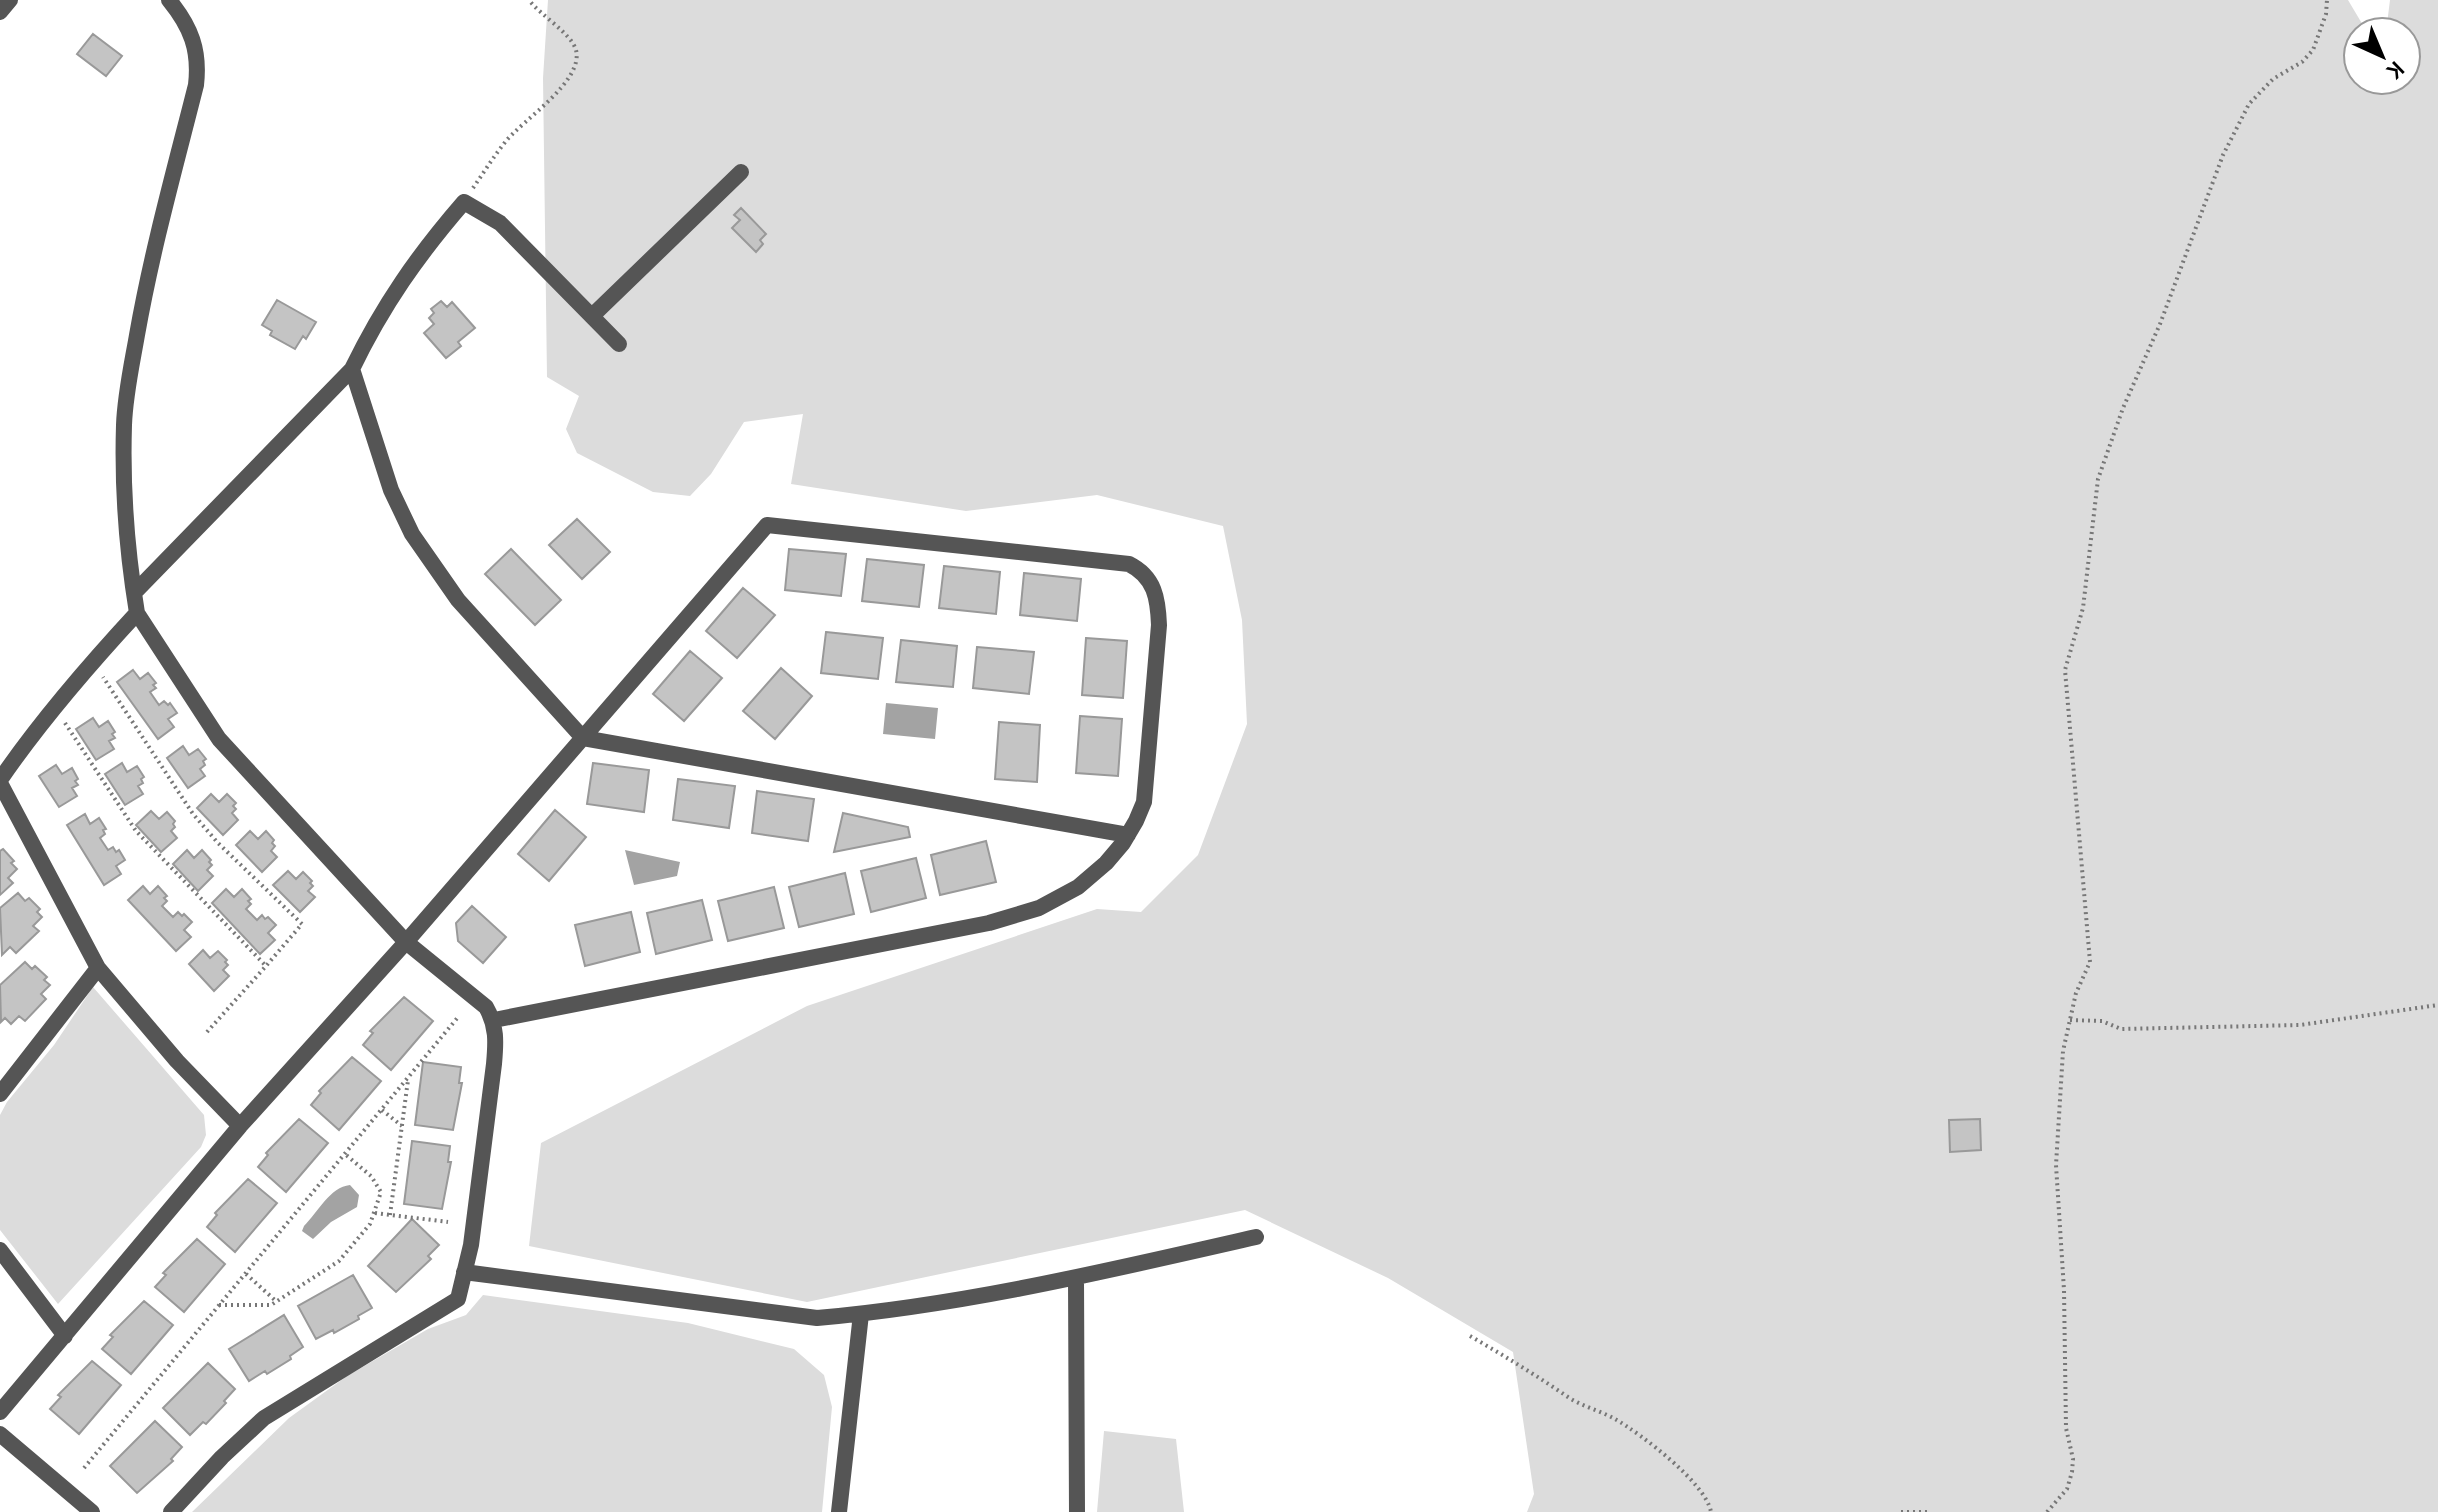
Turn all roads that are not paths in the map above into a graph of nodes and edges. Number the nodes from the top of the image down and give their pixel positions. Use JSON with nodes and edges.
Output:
{"nodes":[{"id":1,"x":10,"y":0,"type":"edge"},
{"id":2,"x":169,"y":0,"type":"edge"},
{"id":3,"x":0,"y":12,"type":"edge"},
{"id":4,"x":741,"y":172,"type":"dead end"},
{"id":5,"x":592,"y":316,"type":"junction"},
{"id":6,"x":619,"y":344,"type":"dead end"},
{"id":7,"x":352,"y":369,"type":"junction"},
{"id":8,"x":134,"y":593,"type":"junction"},
{"id":9,"x":137,"y":613,"type":"junction"},
{"id":10,"x":583,"y":738,"type":"junction"},
{"id":11,"x":0,"y":781,"type":"edge"},
{"id":12,"x":1128,"y":835,"type":"junction"},
{"id":13,"x":406,"y":942,"type":"junction"},
{"id":14,"x":98,"y":968,"type":"junction"},
{"id":15,"x":494,"y":1020,"type":"junction"},
{"id":16,"x":0,"y":1094,"type":"edge"},
{"id":17,"x":240,"y":1126,"type":"junction"},
{"id":18,"x":1256,"y":1237,"type":"dead end"},
{"id":19,"x":0,"y":1250,"type":"edge"},
{"id":20,"x":464,"y":1272,"type":"junction"},
{"id":21,"x":1076,"y":1278,"type":"junction"},
{"id":22,"x":861,"y":1314,"type":"junction"},
{"id":23,"x":65,"y":1336,"type":"junction"},
{"id":24,"x":0,"y":1412,"type":"edge"},
{"id":25,"x":0,"y":1434,"type":"edge"},
{"id":26,"x":92,"y":1512,"type":"edge"},
{"id":27,"x":171,"y":1512,"type":"edge"},
{"id":28,"x":839,"y":1512,"type":"edge"},
{"id":29,"x":1077,"y":1512,"type":"edge"}],
"edges":[{"from":1,"to":3,"type":"street"},
{"from":2,"to":8,"type":"street"},
{"from":4,"to":5,"type":"street"},
{"from":5,"to":6,"type":"street"},
{"from":5,"to":7,"type":"street"},
{"from":7,"to":8,"type":"street"},
{"from":7,"to":10,"type":"street"},
{"from":8,"to":9,"type":"street"},
{"from":9,"to":11,"type":"street"},
{"from":9,"to":13,"type":"street"},
{"from":10,"to":12,"type":"street"},
{"from":10,"to":12,"type":"street"},
{"from":10,"to":13,"type":"street"},
{"from":11,"to":14,"type":"street"},
{"from":12,"to":15,"type":"street"},
{"from":13,"to":15,"type":"street"},
{"from":13,"to":17,"type":"street"},
{"from":14,"to":16,"type":"street"},
{"from":14,"to":17,"type":"street"},
{"from":15,"to":20,"type":"street"},
{"from":17,"to":23,"type":"street"},
{"from":18,"to":21,"type":"street"},
{"from":19,"to":23,"type":"street"},
{"from":20,"to":22,"type":"street"},
{"from":20,"to":27,"type":"street"},
{"from":21,"to":22,"type":"street"},
{"from":21,"to":29,"type":"street"},
{"from":22,"to":28,"type":"street"},
{"from":23,"to":24,"type":"street"},
{"from":25,"to":26,"type":"street"}]}
